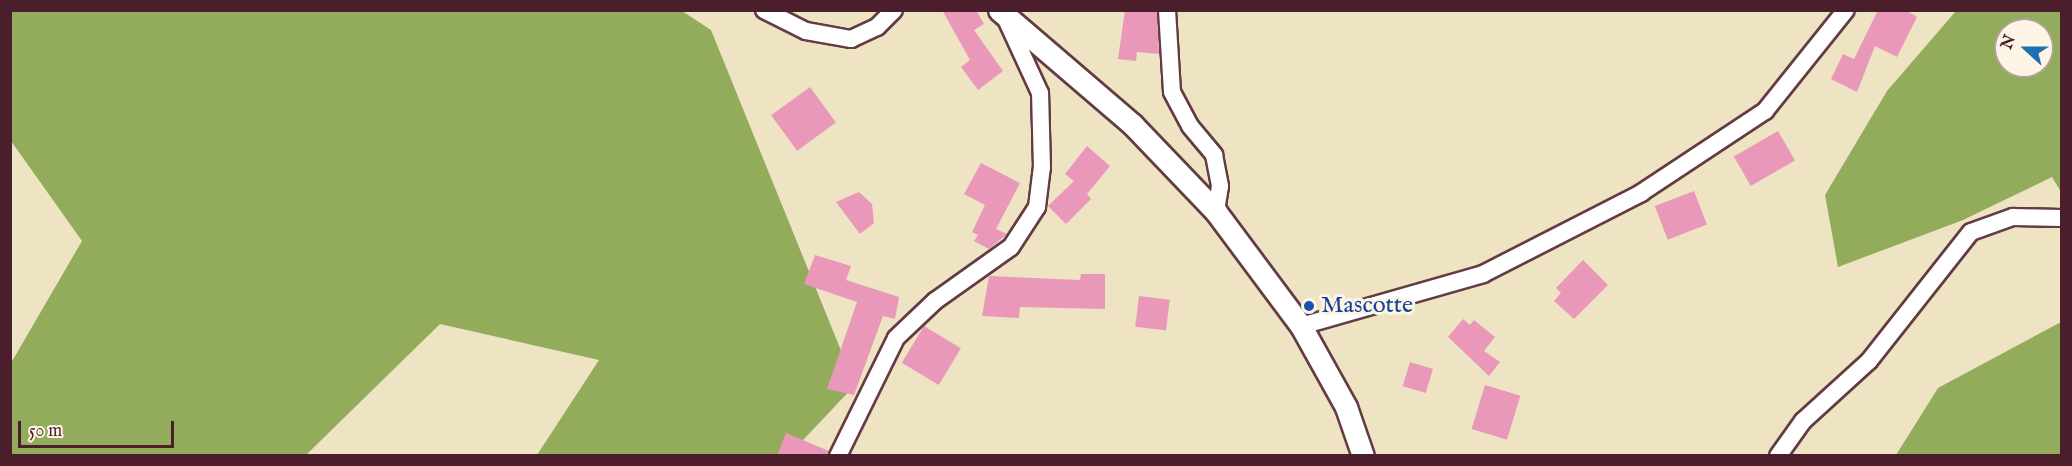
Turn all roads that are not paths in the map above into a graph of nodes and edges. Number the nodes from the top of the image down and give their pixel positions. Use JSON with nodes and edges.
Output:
{"nodes":[{"id":1,"x":764,"y":10,"type":"edge"},
{"id":2,"x":894,"y":10,"type":"edge"},
{"id":3,"x":1167,"y":10,"type":"edge"},
{"id":4,"x":1846,"y":10,"type":"edge"},
{"id":5,"x":1002,"y":13,"type":"edge"},
{"id":6,"x":1216,"y":212,"type":"junction"},
{"id":7,"x":2061,"y":218,"type":"edge"},
{"id":8,"x":1301,"y":326,"type":"junction"},
{"id":9,"x":838,"y":456,"type":"edge"},
{"id":10,"x":1363,"y":456,"type":"edge"},
{"id":11,"x":1778,"y":456,"type":"edge"}],
"edges":[{"from":1,"to":2,"type":"street"},
{"from":3,"to":6,"type":"street"},
{"from":4,"to":8,"type":"street"},
{"from":5,"to":6,"type":"street"},
{"from":5,"to":9,"type":"street"},
{"from":6,"to":8,"type":"street"},
{"from":7,"to":11,"type":"street"},
{"from":8,"to":10,"type":"street"}]}
